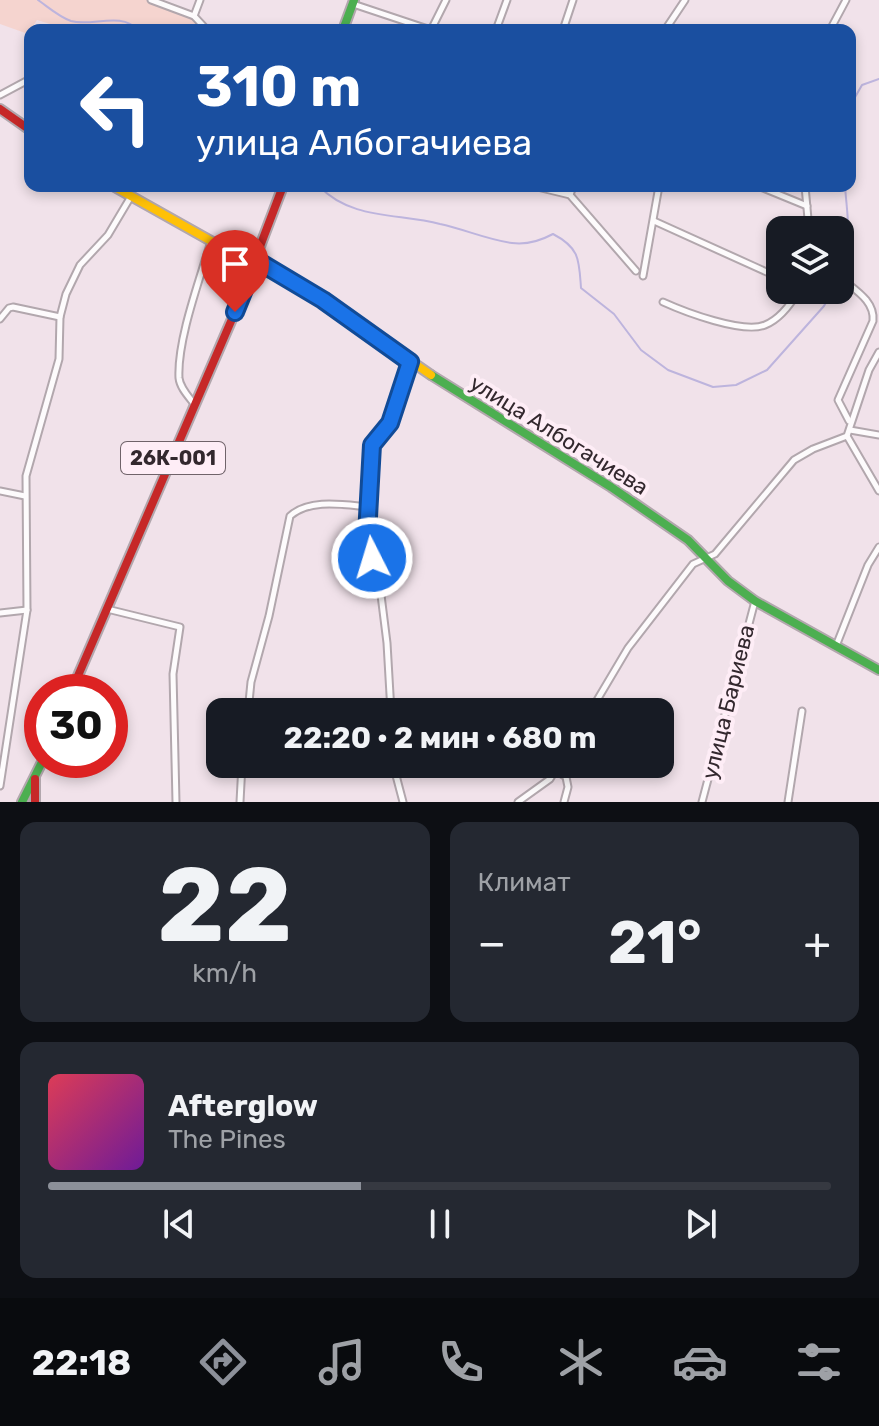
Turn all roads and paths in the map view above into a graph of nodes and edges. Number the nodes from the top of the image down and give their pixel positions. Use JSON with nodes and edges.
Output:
{"nodes":[{"id":1,"x":151,"y":0,"type":"edge"},
{"id":2,"x":200,"y":0,"type":"edge"},
{"id":3,"x":446,"y":0,"type":"edge"},
{"id":4,"x":507,"y":0,"type":"edge"},
{"id":5,"x":573,"y":0,"type":"edge"},
{"id":6,"x":685,"y":0,"type":"edge"},
{"id":7,"x":846,"y":0,"type":"edge"},
{"id":8,"x":354,"y":2,"type":"edge"},
{"id":9,"x":194,"y":16,"type":"junction"},
{"id":10,"x":201,"y":24,"type":"edge"},
{"id":11,"x":345,"y":24,"type":"edge"},
{"id":12,"x":414,"y":24,"type":"edge"},
{"id":13,"x":434,"y":24,"type":"edge"},
{"id":14,"x":498,"y":24,"type":"edge"},
{"id":15,"x":565,"y":24,"type":"edge"},
{"id":16,"x":669,"y":24,"type":"edge"},
{"id":17,"x":833,"y":24,"type":"edge"},
{"id":18,"x":24,"y":82,"type":"edge"},
{"id":19,"x":0,"y":95,"type":"edge"},
{"id":20,"x":0,"y":109,"type":"edge"},
{"id":21,"x":24,"y":126,"type":"edge"},
{"id":22,"x":122,"y":192,"type":"edge"},
{"id":23,"x":281,"y":192,"type":"edge"},
{"id":24,"x":558,"y":192,"type":"edge"},
{"id":25,"x":571,"y":192,"type":"edge"},
{"id":26,"x":658,"y":192,"type":"edge"},
{"id":27,"x":773,"y":192,"type":"edge"},
{"id":28,"x":806,"y":192,"type":"edge"},
{"id":29,"x":570,"y":195,"type":"junction"},
{"id":30,"x":130,"y":198,"type":"junction"},
{"id":31,"x":807,"y":206,"type":"junction"},
{"id":32,"x":808,"y":216,"type":"edge"},
{"id":33,"x":654,"y":221,"type":"junction"},
{"id":34,"x":211,"y":241,"type":"junction"},
{"id":35,"x":256,"y":260,"type":"junction"},
{"id":36,"x":636,"y":271,"type":"dead end"},
{"id":37,"x":766,"y":272,"type":"edge"},
{"id":38,"x":643,"y":276,"type":"dead end"},
{"id":39,"x":854,"y":289,"type":"edge"},
{"id":40,"x":663,"y":302,"type":"dead end"},
{"id":41,"x":791,"y":304,"type":"edge"},
{"id":42,"x":60,"y":317,"type":"junction"},
{"id":43,"x":0,"y":319,"type":"edge"},
{"id":44,"x":879,"y":352,"type":"edge"},
{"id":45,"x":410,"y":362,"type":"junction"},
{"id":46,"x":196,"y":405,"type":"junction"},
{"id":47,"x":849,"y":422,"type":"junction"},
{"id":48,"x":848,"y":433,"type":"junction"},
{"id":49,"x":879,"y":435,"type":"edge"},
{"id":50,"x":0,"y":491,"type":"edge"},
{"id":51,"x":879,"y":491,"type":"edge"},
{"id":52,"x":25,"y":496,"type":"junction"},
{"id":53,"x":370,"y":507,"type":"junction"},
{"id":54,"x":879,"y":547,"type":"edge"},
{"id":55,"x":706,"y":560,"type":"junction"},
{"id":56,"x":755,"y":601,"type":"junction"},
{"id":57,"x":106,"y":609,"type":"junction"},
{"id":58,"x":27,"y":610,"type":"junction"},
{"id":59,"x":0,"y":613,"type":"edge"},
{"id":60,"x":836,"y":646,"type":"junction"},
{"id":61,"x":879,"y":670,"type":"edge"},
{"id":62,"x":79,"y":674,"type":"edge"},
{"id":63,"x":249,"y":698,"type":"edge"},
{"id":64,"x":390,"y":698,"type":"edge"},
{"id":65,"x":598,"y":698,"type":"edge"},
{"id":66,"x":802,"y":711,"type":"dead end"},
{"id":67,"x":241,"y":778,"type":"edge"},
{"id":68,"x":397,"y":778,"type":"edge"},
{"id":69,"x":551,"y":778,"type":"edge"},
{"id":70,"x":566,"y":778,"type":"edge"},
{"id":71,"x":35,"y":779,"type":"joint"},
{"id":72,"x":0,"y":786,"type":"edge"},
{"id":73,"x":22,"y":802,"type":"edge"},
{"id":74,"x":32,"y":802,"type":"edge"},
{"id":75,"x":176,"y":802,"type":"edge"},
{"id":76,"x":240,"y":802,"type":"edge"},
{"id":77,"x":403,"y":802,"type":"edge"},
{"id":78,"x":518,"y":802,"type":"edge"},
{"id":79,"x":564,"y":802,"type":"edge"},
{"id":80,"x":702,"y":802,"type":"edge"},
{"id":81,"x":788,"y":802,"type":"edge"}],
"edges":[{"from":1,"to":9,"type":"street"},
{"from":2,"to":9,"type":"street"},
{"from":3,"to":13,"type":"street"},
{"from":4,"to":14,"type":"street"},
{"from":5,"to":15,"type":"street"},
{"from":6,"to":16,"type":"street"},
{"from":7,"to":17,"type":"street"},
{"from":8,"to":11,"type":"main road"},
{"from":8,"to":12,"type":"street"},
{"from":9,"to":10,"type":"street"},
{"from":18,"to":19,"type":"street"},
{"from":20,"to":21,"type":"main road"},
{"from":22,"to":30,"type":"main road","name":"улица Албогачиева"},
{"from":23,"to":35,"type":"main road","number":"26К-001"},
{"from":24,"to":29,"type":"street"},
{"from":25,"to":29,"type":"street"},
{"from":26,"to":33,"type":"street"},
{"from":27,"to":31,"type":"street"},
{"from":28,"to":31,"type":"street"},
{"from":29,"to":36,"type":"street"},
{"from":30,"to":34,"type":"main road","name":"улица Албогачиева"},
{"from":30,"to":42,"type":"street"},
{"from":31,"to":32,"type":"street"},
{"from":33,"to":37,"type":"street"},
{"from":33,"to":38,"type":"street"},
{"from":34,"to":35,"type":"main road","name":"улица Албогачиева"},
{"from":34,"to":46,"type":"street"},
{"from":35,"to":45,"type":"main road","name":"улица Албогачиева"},
{"from":35,"to":46,"type":"main road","number":"26К-001"},
{"from":39,"to":47,"type":"street"},
{"from":40,"to":41,"type":"street"},
{"from":42,"to":43,"type":"street"},
{"from":42,"to":52,"type":"street"},
{"from":44,"to":47,"type":"street"},
{"from":45,"to":53,"type":"street"},
{"from":45,"to":55,"type":"main road","name":"улица Албогачиева"},
{"from":46,"to":57,"type":"main road","number":"26К-001"},
{"from":47,"to":48,"type":"street"},
{"from":48,"to":49,"type":"street"},
{"from":48,"to":51,"type":"street"},
{"from":48,"to":55,"type":"street"},
{"from":50,"to":52,"type":"street"},
{"from":52,"to":58,"type":"street"},
{"from":53,"to":63,"type":"street"},
{"from":53,"to":64,"type":"street"},
{"from":54,"to":60,"type":"street"},
{"from":55,"to":56,"type":"main road","name":"улица Албогачиева"},
{"from":55,"to":65,"type":"street"},
{"from":56,"to":60,"type":"main road","name":"улица Албогачиева"},
{"from":56,"to":80,"type":"street","name":"улица Бариева"},
{"from":57,"to":62,"type":"main road","number":"26К-001"},
{"from":57,"to":75,"type":"street"},
{"from":58,"to":59,"type":"street"},
{"from":58,"to":72,"type":"street"},
{"from":60,"to":61,"type":"main road","name":"улица Албогачиева"},
{"from":66,"to":81,"type":"street"},
{"from":67,"to":76,"type":"street"},
{"from":68,"to":77,"type":"street"},
{"from":69,"to":78,"type":"street"},
{"from":70,"to":79,"type":"street"},
{"from":71,"to":73,"type":"main road"},
{"from":71,"to":74,"type":"main road"}]}
